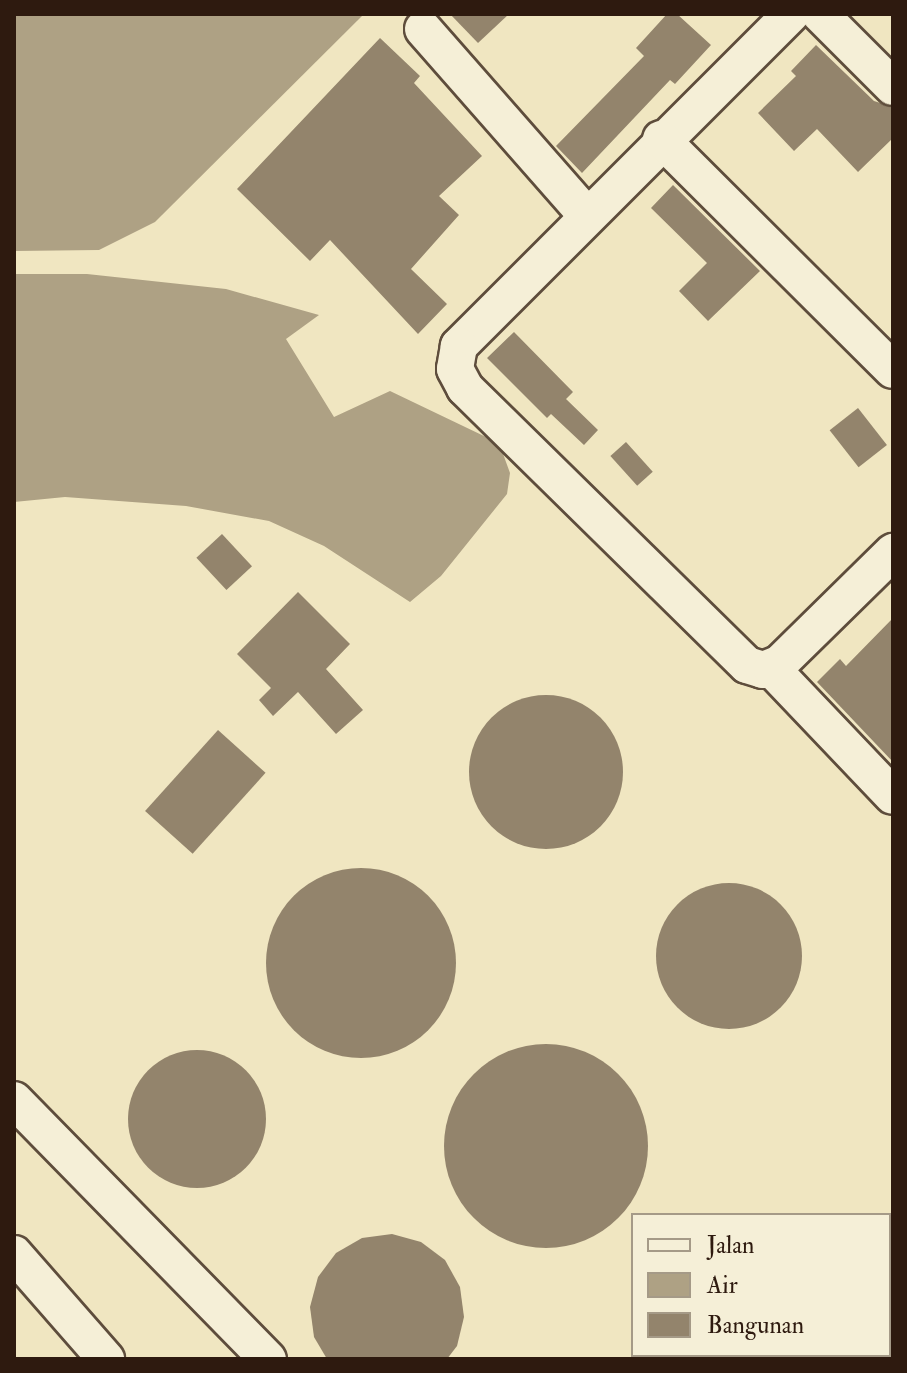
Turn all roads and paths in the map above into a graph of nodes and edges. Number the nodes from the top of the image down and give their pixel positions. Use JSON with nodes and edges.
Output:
{"nodes":[{"id":1,"x":791,"y":14,"type":"edge"},
{"id":2,"x":820,"y":14,"type":"edge"},
{"id":3,"x":423,"y":29,"type":"dead end"},
{"id":4,"x":893,"y":87,"type":"edge"},
{"id":5,"x":661,"y":139,"type":"junction"},
{"id":6,"x":587,"y":216,"type":"junction"},
{"id":7,"x":893,"y":370,"type":"edge"},
{"id":8,"x":893,"y":552,"type":"edge"},
{"id":9,"x":772,"y":669,"type":"junction"},
{"id":10,"x":893,"y":796,"type":"edge"},
{"id":11,"x":14,"y":1100,"type":"edge"},
{"id":12,"x":14,"y":1254,"type":"edge"},
{"id":13,"x":106,"y":1359,"type":"edge"},
{"id":14,"x":268,"y":1359,"type":"edge"}],
"edges":[{"from":1,"to":5,"type":"lane"},
{"from":2,"to":4,"type":"lane"},
{"from":3,"to":6,"type":"lane"},
{"from":5,"to":6,"type":"lane"},
{"from":5,"to":7,"type":"lane"},
{"from":6,"to":9,"type":"lane"},
{"from":8,"to":9,"type":"lane"},
{"from":9,"to":10,"type":"lane"},
{"from":11,"to":14,"type":"lane"},
{"from":12,"to":13,"type":"lane"}]}
